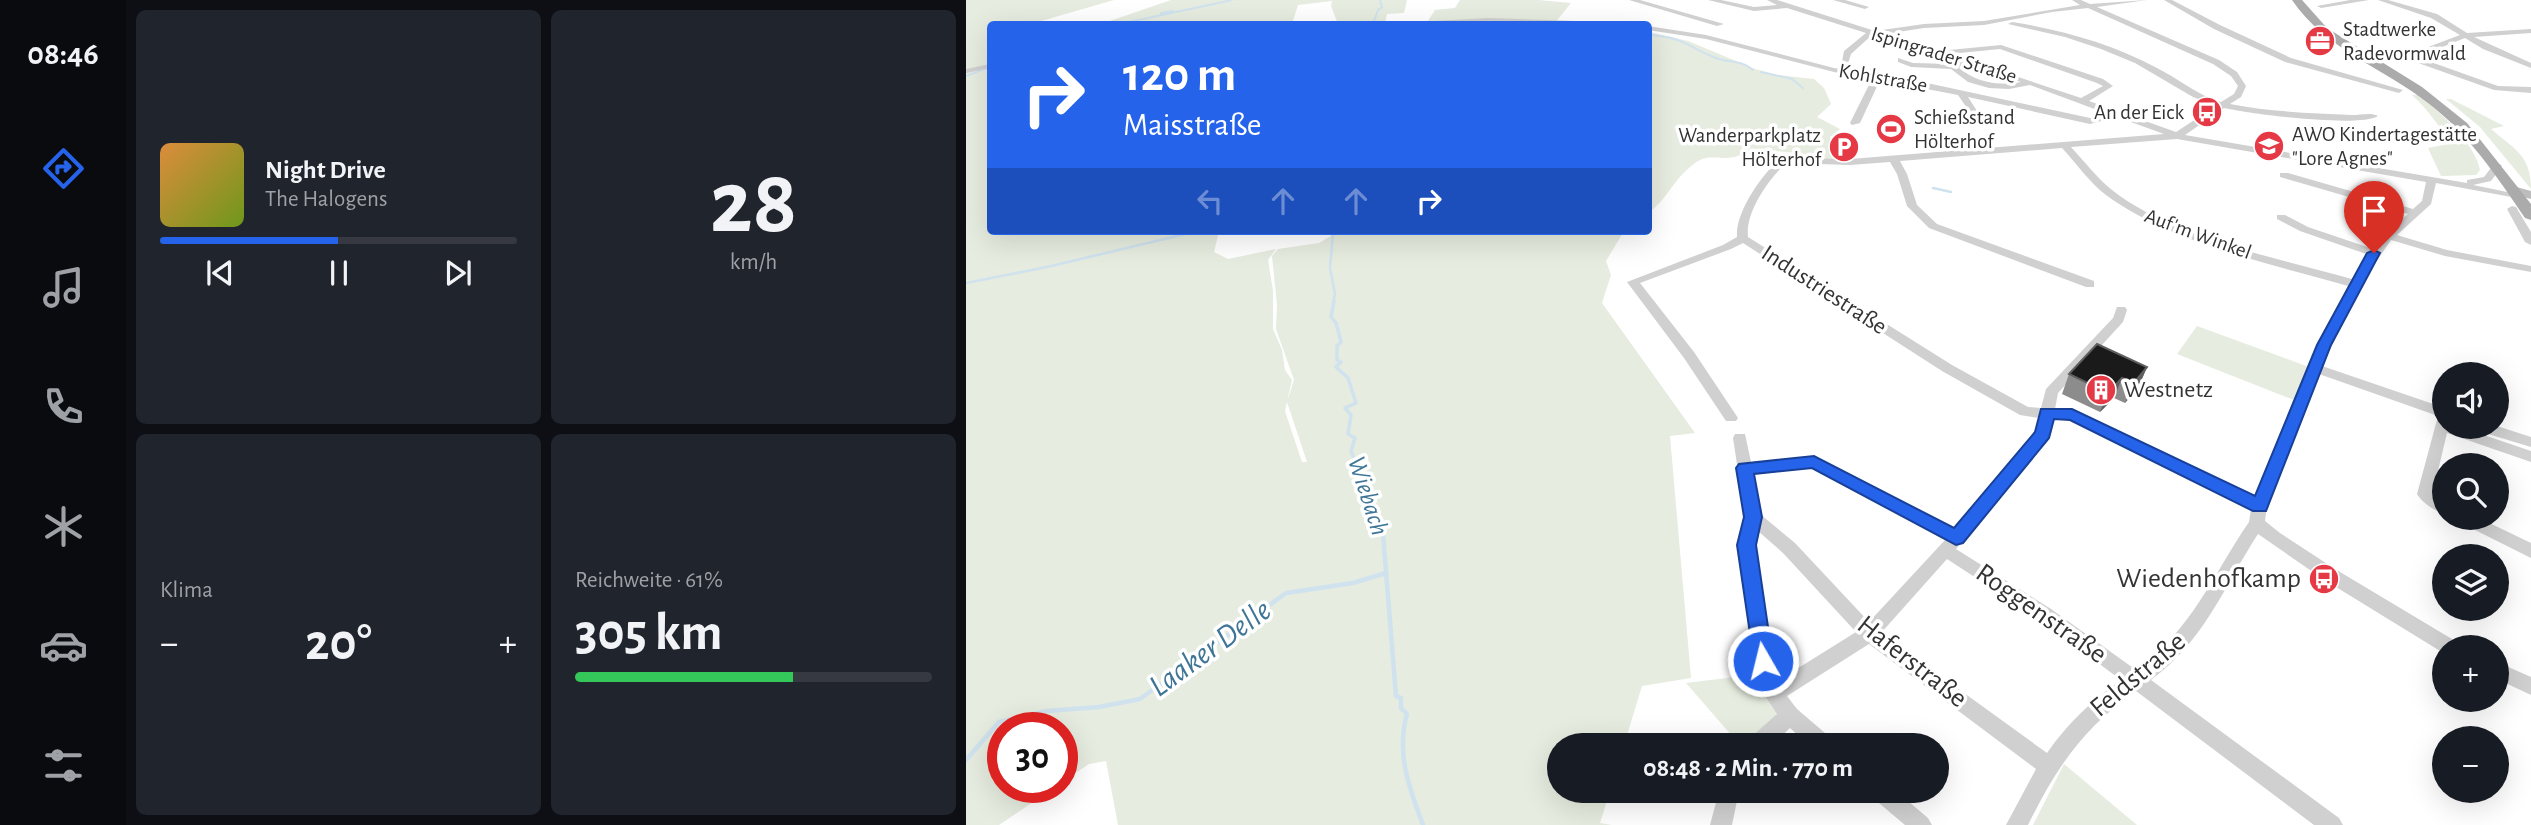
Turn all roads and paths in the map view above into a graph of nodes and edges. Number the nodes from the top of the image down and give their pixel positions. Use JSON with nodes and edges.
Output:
{"nodes":[{"id":1,"x":1632,"y":0,"type":"edge"},
{"id":2,"x":1711,"y":0,"type":"edge"},
{"id":3,"x":1770,"y":0,"type":"edge"},
{"id":4,"x":1794,"y":0,"type":"edge"},
{"id":5,"x":1836,"y":0,"type":"edge"},
{"id":6,"x":2075,"y":0,"type":"edge"},
{"id":7,"x":2144,"y":0,"type":"edge"},
{"id":8,"x":2167,"y":0,"type":"edge"},
{"id":9,"x":2297,"y":0,"type":"edge"},
{"id":10,"x":2358,"y":0,"type":"edge"},
{"id":11,"x":2366,"y":0,"type":"edge"},
{"id":12,"x":2381,"y":0,"type":"edge"},
{"id":13,"x":1786,"y":5,"type":"junction"},
{"id":14,"x":2321,"y":6,"type":"dead end"},
{"id":15,"x":1865,"y":7,"type":"dead end"},
{"id":16,"x":2094,"y":7,"type":"junction"},
{"id":17,"x":1470,"y":21,"type":"edge"},
{"id":18,"x":1517,"y":21,"type":"edge"},
{"id":19,"x":1720,"y":24,"type":"dead end"},
{"id":20,"x":2012,"y":24,"type":"dead end"},
{"id":21,"x":1652,"y":29,"type":"edge"},
{"id":22,"x":2531,"y":31,"type":"edge"},
{"id":23,"x":1872,"y":33,"type":"junction"},
{"id":24,"x":2466,"y":35,"type":"junction"},
{"id":25,"x":1939,"y":53,"type":"junction"},
{"id":26,"x":1902,"y":60,"type":"dead end"},
{"id":27,"x":1964,"y":61,"type":"junction"},
{"id":28,"x":1844,"y":65,"type":"dead end"},
{"id":29,"x":2531,"y":66,"type":"edge"},
{"id":30,"x":987,"y":67,"type":"edge"},
{"id":31,"x":1955,"y":67,"type":"junction"},
{"id":32,"x":966,"y":71,"type":"edge"},
{"id":33,"x":1877,"y":77,"type":"junction"},
{"id":34,"x":2030,"y":82,"type":"junction"},
{"id":35,"x":2399,"y":90,"type":"dead end"},
{"id":36,"x":2531,"y":90,"type":"edge"},
{"id":37,"x":1961,"y":93,"type":"junction"},
{"id":38,"x":2082,"y":101,"type":"junction"},
{"id":39,"x":2223,"y":106,"type":"junction"},
{"id":40,"x":2117,"y":114,"type":"junction"},
{"id":41,"x":2374,"y":116,"type":"dead end"},
{"id":42,"x":1931,"y":119,"type":"dead end"},
{"id":43,"x":1855,"y":123,"type":"dead end"},
{"id":44,"x":2177,"y":136,"type":"junction"},
{"id":45,"x":2064,"y":145,"type":"junction"},
{"id":46,"x":1893,"y":158,"type":"junction"},
{"id":47,"x":2497,"y":166,"type":"junction"},
{"id":48,"x":2284,"y":175,"type":"dead end"},
{"id":49,"x":2436,"y":180,"type":"junction"},
{"id":50,"x":2471,"y":182,"type":"junction"},
{"id":51,"x":2521,"y":198,"type":"edge"},
{"id":52,"x":2417,"y":212,"type":"junction"},
{"id":53,"x":2531,"y":215,"type":"edge"},
{"id":54,"x":2281,"y":217,"type":"dead end"},
{"id":55,"x":1943,"y":232,"type":"junction"},
{"id":56,"x":1928,"y":233,"type":"dead end"},
{"id":57,"x":2389,"y":236,"type":"junction"},
{"id":58,"x":1743,"y":238,"type":"junction"},
{"id":59,"x":2531,"y":242,"type":"edge"},
{"id":60,"x":2374,"y":253,"type":"junction"},
{"id":61,"x":2531,"y":270,"type":"edge"},
{"id":62,"x":2090,"y":284,"type":"dead end"},
{"id":63,"x":2355,"y":284,"type":"junction"},
{"id":64,"x":2121,"y":310,"type":"dead end"},
{"id":65,"x":2315,"y":368,"type":"junction"},
{"id":66,"x":2047,"y":413,"type":"junction"},
{"id":67,"x":2432,"y":413,"type":"edge"},
{"id":68,"x":1731,"y":418,"type":"dead end"},
{"id":69,"x":2509,"y":435,"type":"edge"},
{"id":70,"x":1740,"y":438,"type":"dead end"},
{"id":71,"x":2491,"y":439,"type":"edge"},
{"id":72,"x":2531,"y":442,"type":"edge"},
{"id":73,"x":2531,"y":457,"type":"edge"},
{"id":74,"x":1745,"y":468,"type":"junction"},
{"id":75,"x":2432,"y":469,"type":"edge"},
{"id":76,"x":2432,"y":498,"type":"edge"},
{"id":77,"x":2258,"y":514,"type":"junction"},
{"id":78,"x":1753,"y":517,"type":"junction"},
{"id":79,"x":2489,"y":530,"type":"edge"},
{"id":80,"x":1951,"y":544,"type":"junction"},
{"id":81,"x":2531,"y":551,"type":"edge"},
{"id":82,"x":1869,"y":634,"type":"junction"},
{"id":83,"x":2432,"y":636,"type":"edge"},
{"id":84,"x":2509,"y":676,"type":"edge"},
{"id":85,"x":2134,"y":681,"type":"junction"},
{"id":86,"x":2531,"y":686,"type":"edge"},
{"id":87,"x":1775,"y":693,"type":"junction"},
{"id":88,"x":1790,"y":715,"type":"junction"},
{"id":89,"x":1770,"y":733,"type":"edge"},
{"id":90,"x":1810,"y":733,"type":"edge"},
{"id":91,"x":2050,"y":766,"type":"junction"},
{"id":92,"x":1726,"y":803,"type":"edge"},
{"id":93,"x":1894,"y":803,"type":"edge"},
{"id":94,"x":1721,"y":825,"type":"edge"},
{"id":95,"x":1921,"y":825,"type":"edge"},
{"id":96,"x":2017,"y":825,"type":"edge"},
{"id":97,"x":2332,"y":825,"type":"edge"}],
"edges":[{"from":1,"to":19,"type":"street"},
{"from":2,"to":13,"type":"street"},
{"from":3,"to":13,"type":"street","name":"Ispingrader Straße"},
{"from":4,"to":13,"type":"street"},
{"from":5,"to":15,"type":"street"},
{"from":6,"to":16,"type":"street"},
{"from":7,"to":16,"type":"street"},
{"from":8,"to":35,"type":"street"},
{"from":9,"to":47,"type":"main road"},
{"from":10,"to":11,"type":"street"},
{"from":10,"to":14,"type":"street"},
{"from":12,"to":24,"type":"street"},
{"from":13,"to":23,"type":"street","name":"Ispingrader Straße"},
{"from":16,"to":23,"type":"street"},
{"from":16,"to":39,"type":"street"},
{"from":17,"to":18,"type":"street"},
{"from":20,"to":39,"type":"street"},
{"from":21,"to":33,"type":"street","name":"Kohlstraße"},
{"from":22,"to":24,"type":"street"},
{"from":23,"to":25,"type":"street","name":"Ispingrader Straße"},
{"from":23,"to":28,"type":"street"},
{"from":24,"to":29,"type":"street"},
{"from":24,"to":36,"type":"street"},
{"from":25,"to":27,"type":"street","name":"Ispingrader Straße"},
{"from":25,"to":38,"type":"street"},
{"from":26,"to":31,"type":"street"},
{"from":27,"to":31,"type":"street"},
{"from":27,"to":34,"type":"street","name":"Ispingrader Straße"},
{"from":30,"to":32,"type":"street"},
{"from":31,"to":34,"type":"street"},
{"from":33,"to":37,"type":"street","name":"Kohlstraße"},
{"from":33,"to":43,"type":"street"},
{"from":34,"to":38,"type":"street","name":"Ispingrader Straße"},
{"from":37,"to":40,"type":"street","name":"Kohlstraße"},
{"from":37,"to":42,"type":"street"},
{"from":38,"to":40,"type":"street","name":"Ispingrader Straße"},
{"from":39,"to":41,"type":"street"},
{"from":39,"to":44,"type":"street"},
{"from":40,"to":44,"type":"street","name":"Ispingrader Straße"},
{"from":44,"to":45,"type":"street"},
{"from":44,"to":49,"type":"street"},
{"from":45,"to":46,"type":"street"},
{"from":45,"to":63,"type":"street","name":"Auf'm Winkel"},
{"from":46,"to":55,"type":"street"},
{"from":46,"to":58,"type":"street"},
{"from":47,"to":50,"type":"street"},
{"from":47,"to":51,"type":"main road"},
{"from":48,"to":52,"type":"street"},
{"from":49,"to":50,"type":"street"},
{"from":49,"to":51,"type":"street"},
{"from":49,"to":52,"type":"street","name":"Feldstraße"},
{"from":50,"to":51,"type":"street"},
{"from":51,"to":53,"type":"main road"},
{"from":51,"to":59,"type":"street"},
{"from":52,"to":57,"type":"street","name":"Feldstraße"},
{"from":54,"to":60,"type":"street"},
{"from":55,"to":56,"type":"street"},
{"from":55,"to":62,"type":"street"},
{"from":57,"to":60,"type":"street","name":"Feldstraße"},
{"from":57,"to":61,"type":"street"},
{"from":58,"to":66,"type":"street","name":"Industriestraße"},
{"from":58,"to":68,"type":"street","name":"Industriestraße"},
{"from":60,"to":63,"type":"street","name":"Feldstraße"},
{"from":63,"to":65,"type":"street","name":"Feldstraße"},
{"from":64,"to":66,"type":"street"},
{"from":65,"to":67,"type":"street"},
{"from":65,"to":77,"type":"street","name":"Feldstraße"},
{"from":66,"to":77,"type":"street","name":"Industriestraße"},
{"from":66,"to":80,"type":"street"},
{"from":69,"to":72,"type":"street"},
{"from":70,"to":74,"type":"street"},
{"from":71,"to":73,"type":"street"},
{"from":74,"to":78,"type":"street"},
{"from":74,"to":80,"type":"street","name":"Roggenstraße"},
{"from":75,"to":76,"type":"street"},
{"from":77,"to":83,"type":"street"},
{"from":77,"to":85,"type":"street","name":"Feldstraße"},
{"from":78,"to":82,"type":"street","name":"Haferstraße"},
{"from":78,"to":87,"type":"street"},
{"from":79,"to":81,"type":"street"},
{"from":80,"to":82,"type":"street"},
{"from":80,"to":85,"type":"street","name":"Roggenstraße"},
{"from":82,"to":87,"type":"street"},
{"from":82,"to":91,"type":"street","name":"Haferstraße"},
{"from":84,"to":86,"type":"street"},
{"from":85,"to":91,"type":"street","name":"Feldstraße"},
{"from":85,"to":97,"type":"street","name":"Roggenstraße"},
{"from":87,"to":88,"type":"street"},
{"from":88,"to":89,"type":"street"},
{"from":88,"to":90,"type":"street"},
{"from":91,"to":96,"type":"street","name":"Feldstraße"},
{"from":92,"to":94,"type":"street"},
{"from":93,"to":95,"type":"street"}]}
